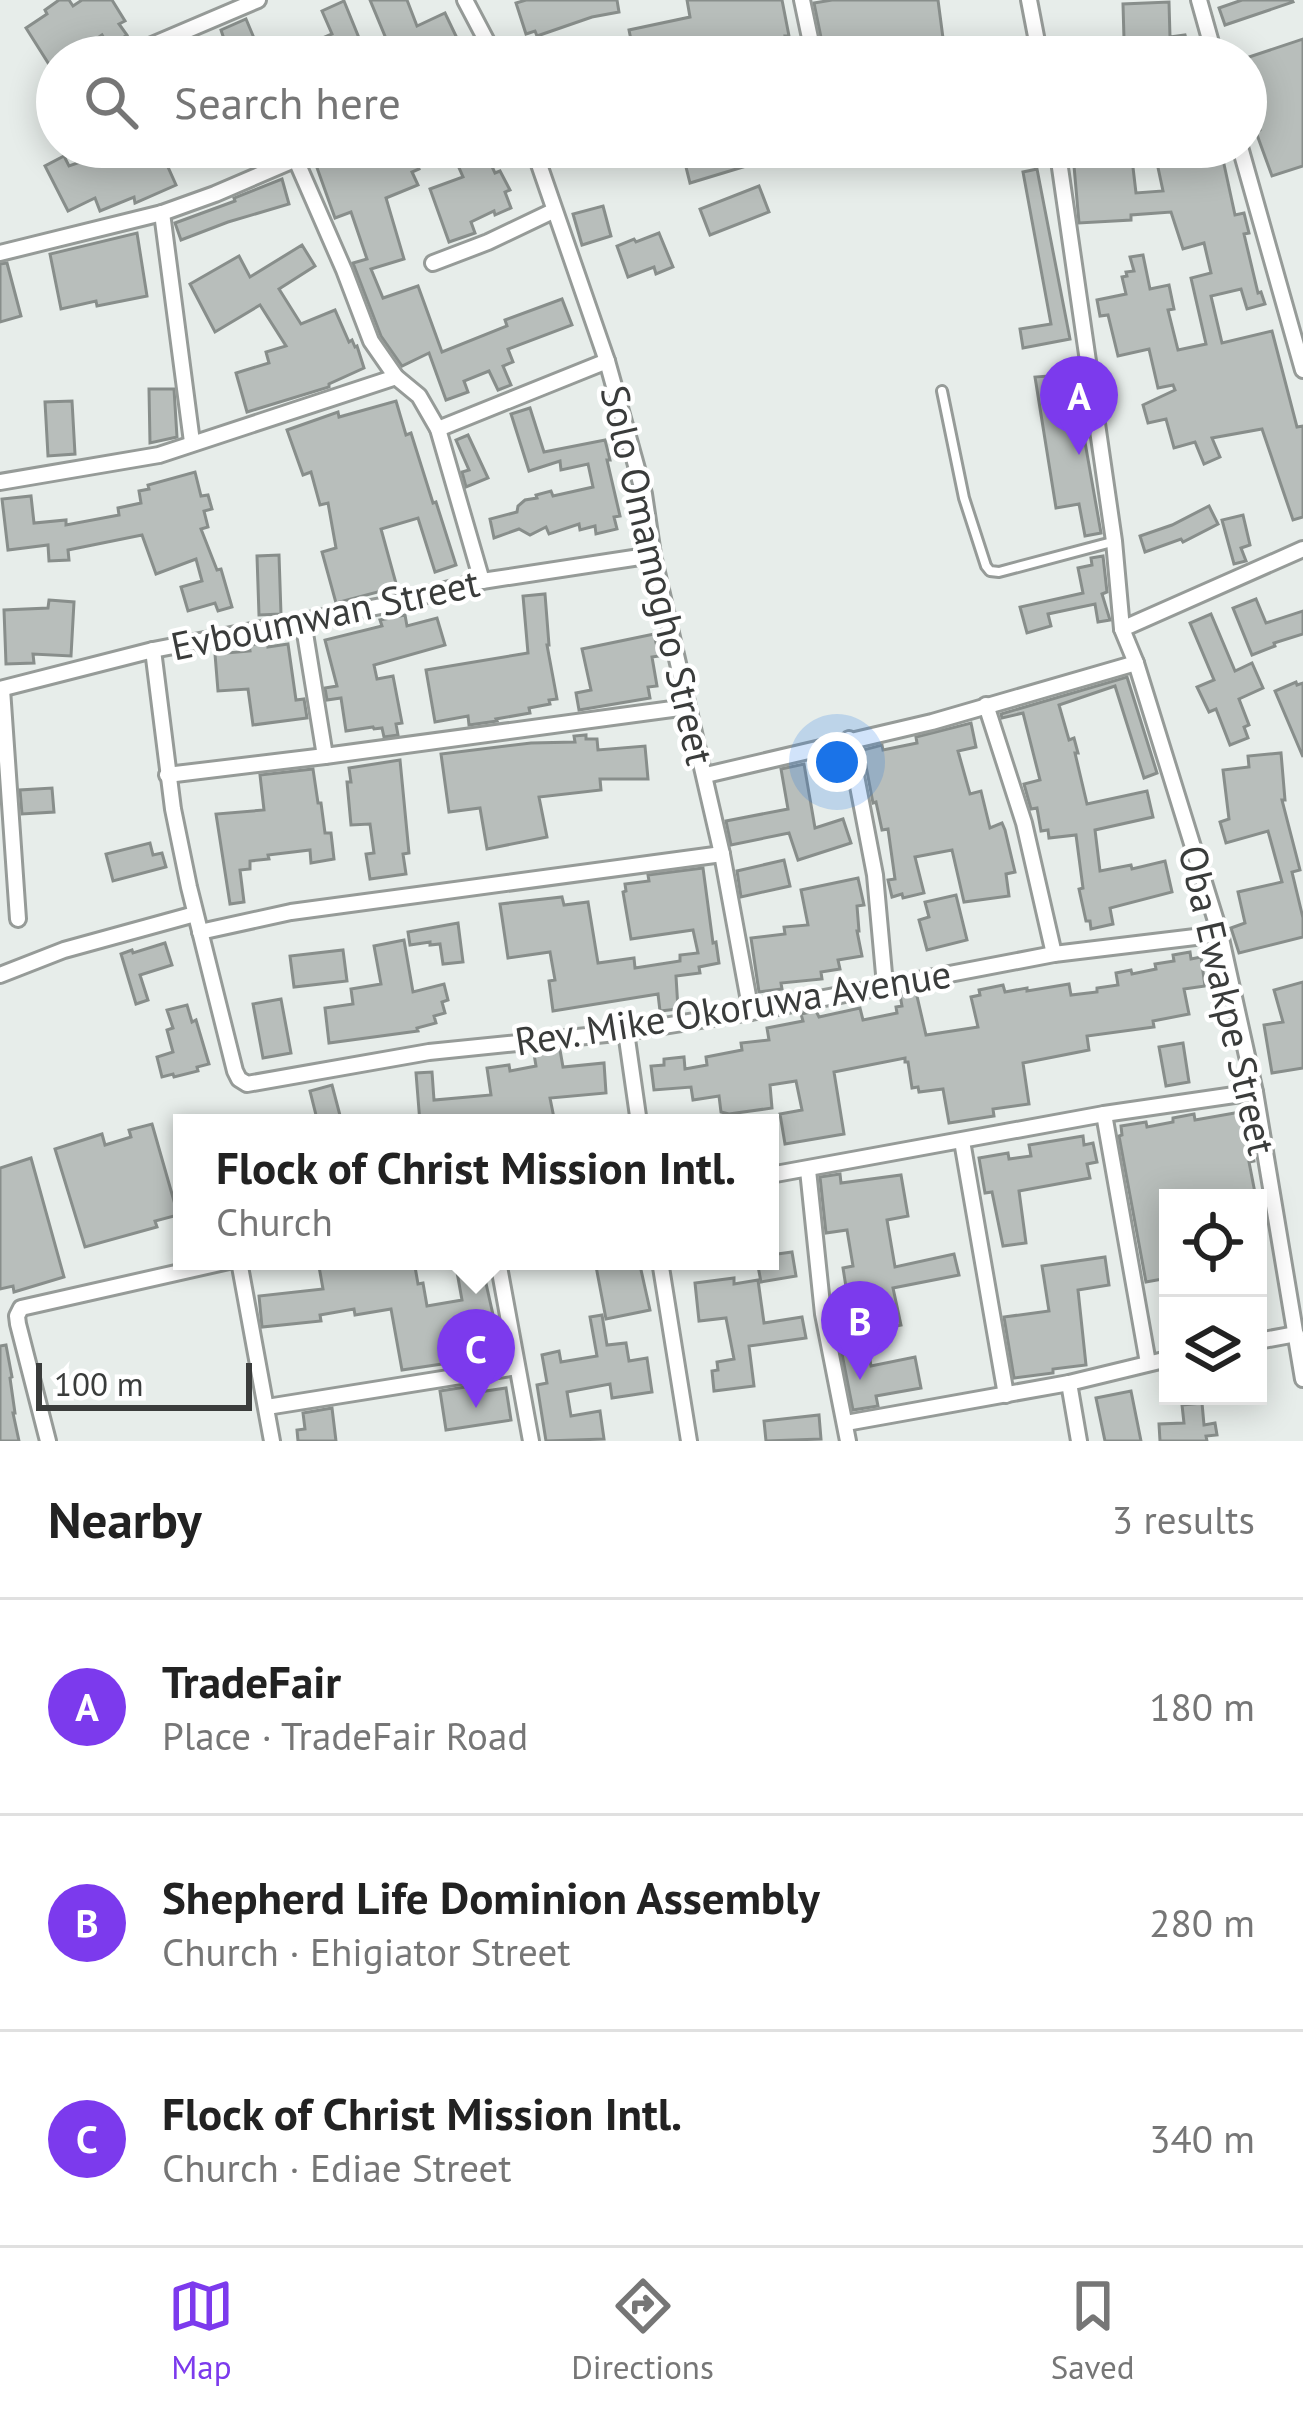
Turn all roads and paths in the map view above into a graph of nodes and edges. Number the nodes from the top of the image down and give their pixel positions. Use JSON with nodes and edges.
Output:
{"nodes":[{"id":1,"x":258,"y":0,"type":"edge"},
{"id":2,"x":465,"y":0,"type":"edge"},
{"id":3,"x":802,"y":0,"type":"edge"},
{"id":4,"x":1029,"y":0,"type":"edge"},
{"id":5,"x":1199,"y":0,"type":"edge"},
{"id":6,"x":173,"y":36,"type":"edge"},
{"id":7,"x":483,"y":36,"type":"edge"},
{"id":8,"x":810,"y":36,"type":"edge"},
{"id":9,"x":1036,"y":36,"type":"edge"},
{"id":10,"x":1209,"y":36,"type":"edge"},
{"id":11,"x":276,"y":168,"type":"edge"},
{"id":12,"x":299,"y":168,"type":"edge"},
{"id":13,"x":540,"y":168,"type":"edge"},
{"id":14,"x":1060,"y":168,"type":"edge"},
{"id":15,"x":1246,"y":168,"type":"edge"},
{"id":16,"x":553,"y":211,"type":"junction"},
{"id":17,"x":162,"y":213,"type":"junction"},
{"id":18,"x":0,"y":253,"type":"edge"},
{"id":19,"x":433,"y":263,"type":"dead end"},
{"id":20,"x":607,"y":361,"type":"junction"},
{"id":21,"x":1303,"y":370,"type":"edge"},
{"id":22,"x":396,"y":377,"type":"junction"},
{"id":23,"x":942,"y":391,"type":"dead end"},
{"id":24,"x":438,"y":429,"type":"junction"},
{"id":25,"x":192,"y":442,"type":"junction"},
{"id":26,"x":0,"y":482,"type":"edge"},
{"id":27,"x":1114,"y":541,"type":"junction"},
{"id":28,"x":1303,"y":549,"type":"edge"},
{"id":29,"x":653,"y":555,"type":"junction"},
{"id":30,"x":482,"y":581,"type":"junction"},
{"id":31,"x":303,"y":621,"type":"junction"},
{"id":32,"x":1122,"y":628,"type":"junction"},
{"id":33,"x":153,"y":650,"type":"junction"},
{"id":34,"x":1136,"y":663,"type":"junction"},
{"id":35,"x":1,"y":689,"type":"edge"},
{"id":36,"x":986,"y":705,"type":"junction"},
{"id":37,"x":688,"y":707,"type":"junction"},
{"id":38,"x":849,"y":740,"type":"junction"},
{"id":39,"x":325,"y":757,"type":"junction"},
{"id":40,"x":706,"y":775,"type":"junction"},
{"id":41,"x":167,"y":776,"type":"junction"},
{"id":42,"x":722,"y":854,"type":"junction"},
{"id":43,"x":195,"y":914,"type":"junction"},
{"id":44,"x":18,"y":919,"type":"dead end"},
{"id":45,"x":200,"y":932,"type":"junction"},
{"id":46,"x":1220,"y":934,"type":"junction"},
{"id":47,"x":1054,"y":954,"type":"junction"},
{"id":48,"x":0,"y":975,"type":"edge"},
{"id":49,"x":885,"y":985,"type":"junction"},
{"id":50,"x":751,"y":1012,"type":"junction"},
{"id":51,"x":626,"y":1032,"type":"junction"},
{"id":52,"x":1255,"y":1092,"type":"junction"},
{"id":53,"x":638,"y":1114,"type":"edge"},
{"id":54,"x":1104,"y":1114,"type":"junction"},
{"id":55,"x":962,"y":1141,"type":"junction"},
{"id":56,"x":808,"y":1170,"type":"junction"},
{"id":57,"x":779,"y":1174,"type":"edge"},
{"id":58,"x":189,"y":1270,"type":"edge"},
{"id":59,"x":241,"y":1270,"type":"edge"},
{"id":60,"x":500,"y":1270,"type":"edge"},
{"id":61,"x":661,"y":1270,"type":"edge"},
{"id":62,"x":1296,"y":1334,"type":"junction"},
{"id":63,"x":1267,"y":1339,"type":"edge"},
{"id":64,"x":1159,"y":1361,"type":"edge"},
{"id":65,"x":1148,"y":1363,"type":"junction"},
{"id":66,"x":517,"y":1367,"type":"junction"},
{"id":67,"x":1303,"y":1379,"type":"edge"},
{"id":68,"x":1069,"y":1383,"type":"junction"},
{"id":69,"x":1006,"y":1395,"type":"junction"},
{"id":70,"x":267,"y":1406,"type":"junction"},
{"id":71,"x":846,"y":1423,"type":"junction"},
{"id":72,"x":48,"y":1441,"type":"edge"},
{"id":73,"x":272,"y":1441,"type":"edge"},
{"id":74,"x":531,"y":1441,"type":"edge"},
{"id":75,"x":689,"y":1441,"type":"edge"},
{"id":76,"x":848,"y":1441,"type":"edge"},
{"id":77,"x":1079,"y":1441,"type":"edge"}],
"edges":[{"from":1,"to":6,"type":"street"},
{"from":2,"to":7,"type":"street"},
{"from":3,"to":8,"type":"street"},
{"from":4,"to":9,"type":"street"},
{"from":5,"to":10,"type":"street"},
{"from":11,"to":17,"type":"street"},
{"from":12,"to":22,"type":"street"},
{"from":13,"to":16,"type":"street","name":"Solo Omamogho Street"},
{"from":14,"to":27,"type":"street","name":"Oba Ewakpe Street"},
{"from":15,"to":21,"type":"street"},
{"from":16,"to":19,"type":"street"},
{"from":16,"to":20,"type":"street","name":"Solo Omamogho Street"},
{"from":17,"to":18,"type":"street"},
{"from":17,"to":25,"type":"street"},
{"from":20,"to":24,"type":"street"},
{"from":20,"to":29,"type":"street","name":"Solo Omamogho Street"},
{"from":22,"to":24,"type":"street"},
{"from":22,"to":25,"type":"street"},
{"from":23,"to":27,"type":"lane"},
{"from":24,"to":30,"type":"street"},
{"from":25,"to":26,"type":"street"},
{"from":27,"to":32,"type":"street","name":"Oba Ewakpe Street"},
{"from":28,"to":32,"type":"street"},
{"from":29,"to":30,"type":"street","name":"Evboumwan Street"},
{"from":29,"to":37,"type":"street","name":"Solo Omamogho Street"},
{"from":30,"to":31,"type":"street","name":"Evboumwan Street"},
{"from":31,"to":33,"type":"street","name":"Evboumwan Street"},
{"from":31,"to":39,"type":"street"},
{"from":32,"to":34,"type":"street","name":"Oba Ewakpe Street"},
{"from":33,"to":35,"type":"street","name":"Evboumwan Street"},
{"from":33,"to":41,"type":"street"},
{"from":34,"to":36,"type":"street"},
{"from":34,"to":46,"type":"street","name":"Oba Ewakpe Street"},
{"from":35,"to":44,"type":"street"},
{"from":36,"to":38,"type":"street"},
{"from":36,"to":47,"type":"street"},
{"from":37,"to":39,"type":"street"},
{"from":37,"to":40,"type":"street","name":"Solo Omamogho Street"},
{"from":38,"to":40,"type":"street"},
{"from":38,"to":49,"type":"street"},
{"from":39,"to":41,"type":"street"},
{"from":40,"to":42,"type":"street","name":"Solo Omamogho Street"},
{"from":41,"to":43,"type":"street"},
{"from":42,"to":45,"type":"street"},
{"from":42,"to":50,"type":"street","name":"Solo Omamogho Street"},
{"from":43,"to":45,"type":"street"},
{"from":43,"to":48,"type":"street"},
{"from":45,"to":51,"type":"street","name":"Rev. Mike Okoruwa Avenue"},
{"from":46,"to":47,"type":"street","name":"Rev. Mike Okoruwa Avenue"},
{"from":46,"to":52,"type":"street","name":"Oba Ewakpe Street"},
{"from":47,"to":49,"type":"street","name":"Rev. Mike Okoruwa Avenue"},
{"from":49,"to":50,"type":"street","name":"Rev. Mike Okoruwa Avenue"},
{"from":50,"to":51,"type":"street","name":"Rev. Mike Okoruwa Avenue"},
{"from":51,"to":53,"type":"street"},
{"from":52,"to":54,"type":"street"},
{"from":52,"to":62,"type":"street","name":"Oba Ewakpe Street"},
{"from":54,"to":55,"type":"street"},
{"from":54,"to":65,"type":"street"},
{"from":55,"to":56,"type":"street"},
{"from":55,"to":69,"type":"street"},
{"from":56,"to":57,"type":"street"},
{"from":56,"to":71,"type":"street"},
{"from":58,"to":72,"type":"street"},
{"from":59,"to":70,"type":"street"},
{"from":60,"to":66,"type":"street"},
{"from":61,"to":75,"type":"street"},
{"from":62,"to":63,"type":"street"},
{"from":62,"to":67,"type":"street","name":"Oba Ewakpe Street"},
{"from":64,"to":65,"type":"street"},
{"from":65,"to":68,"type":"street"},
{"from":66,"to":70,"type":"street"},
{"from":66,"to":74,"type":"street"},
{"from":68,"to":69,"type":"street"},
{"from":68,"to":77,"type":"street"},
{"from":69,"to":71,"type":"street"},
{"from":70,"to":73,"type":"street"},
{"from":71,"to":76,"type":"street"}]}
